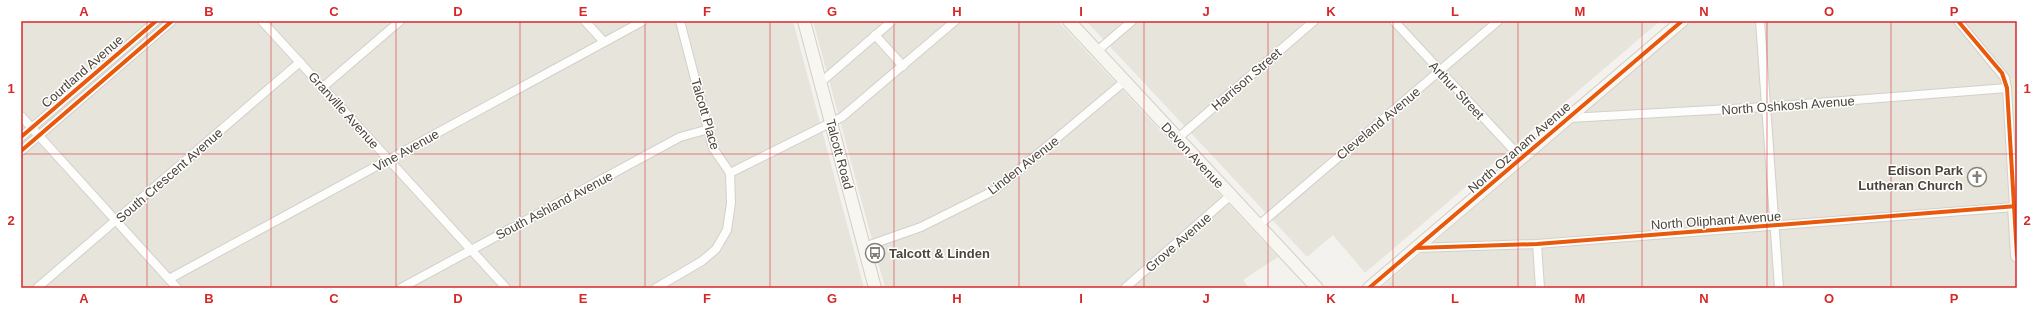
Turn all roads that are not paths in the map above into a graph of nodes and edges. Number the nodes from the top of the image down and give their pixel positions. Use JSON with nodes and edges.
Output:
{"nodes":[{"id":1,"x":156,"y":21,"type":"edge"},
{"id":2,"x":172,"y":21,"type":"edge"},
{"id":3,"x":262,"y":21,"type":"edge"},
{"id":4,"x":400,"y":21,"type":"edge"},
{"id":5,"x":586,"y":21,"type":"edge"},
{"id":6,"x":643,"y":21,"type":"edge"},
{"id":7,"x":680,"y":21,"type":"edge"},
{"id":8,"x":804,"y":21,"type":"edge"},
{"id":9,"x":892,"y":21,"type":"edge"},
{"id":10,"x":955,"y":21,"type":"edge"},
{"id":11,"x":1069,"y":21,"type":"edge"},
{"id":12,"x":1132,"y":21,"type":"edge"},
{"id":13,"x":1314,"y":21,"type":"edge"},
{"id":14,"x":1394,"y":21,"type":"edge"},
{"id":15,"x":1498,"y":21,"type":"edge"},
{"id":16,"x":1682,"y":21,"type":"edge"},
{"id":17,"x":1760,"y":21,"type":"edge"},
{"id":18,"x":1958,"y":21,"type":"edge"},
{"id":19,"x":875,"y":36,"type":"junction"},
{"id":20,"x":604,"y":42,"type":"junction"},
{"id":21,"x":1097,"y":51,"type":"junction"},
{"id":22,"x":300,"y":62,"type":"junction"},
{"id":23,"x":904,"y":66,"type":"junction"},
{"id":24,"x":1440,"y":71,"type":"junction"},
{"id":25,"x":1125,"y":81,"type":"junction"},
{"id":26,"x":820,"y":83,"type":"junction"},
{"id":27,"x":323,"y":87,"type":"junction"},
{"id":28,"x":2007,"y":88,"type":"junction"},
{"id":29,"x":1766,"y":107,"type":"junction"},
{"id":30,"x":21,"y":116,"type":"edge"},
{"id":31,"x":1569,"y":118,"type":"junction"},
{"id":32,"x":831,"y":122,"type":"junction"},
{"id":33,"x":32,"y":128,"type":"junction"},
{"id":34,"x":709,"y":129,"type":"junction"},
{"id":35,"x":39,"y":136,"type":"junction"},
{"id":36,"x":21,"y":137,"type":"edge"},
{"id":37,"x":1178,"y":138,"type":"junction"},
{"id":38,"x":21,"y":151,"type":"edge"},
{"id":39,"x":1521,"y":158,"type":"junction"},
{"id":40,"x":389,"y":160,"type":"junction"},
{"id":41,"x":730,"y":173,"type":"junction"},
{"id":42,"x":1231,"y":195,"type":"junction"},
{"id":43,"x":2015,"y":206,"type":"edge"},
{"id":44,"x":116,"y":221,"type":"junction"},
{"id":45,"x":1259,"y":225,"type":"junction"},
{"id":46,"x":1775,"y":225,"type":"junction"},
{"id":47,"x":1537,"y":244,"type":"junction"},
{"id":48,"x":864,"y":247,"type":"junction"},
{"id":49,"x":1416,"y":248,"type":"junction"},
{"id":50,"x":471,"y":250,"type":"junction"},
{"id":51,"x":2017,"y":256,"type":"edge"},
{"id":52,"x":169,"y":279,"type":"junction"},
{"id":53,"x":872,"y":286,"type":"edge"},
{"id":54,"x":659,"y":287,"type":"edge"},
{"id":55,"x":37,"y":288,"type":"edge"},
{"id":56,"x":177,"y":288,"type":"edge"},
{"id":57,"x":401,"y":288,"type":"edge"},
{"id":58,"x":506,"y":288,"type":"edge"},
{"id":59,"x":1125,"y":288,"type":"edge"},
{"id":60,"x":1317,"y":288,"type":"edge"},
{"id":61,"x":1370,"y":288,"type":"edge"},
{"id":62,"x":1540,"y":288,"type":"edge"},
{"id":63,"x":1780,"y":288,"type":"edge"}],
"edges":[{"from":1,"to":33,"type":"street","name":"Courtland Avenue"},
{"from":2,"to":35,"type":"street","name":"Courtland Avenue"},
{"from":3,"to":22,"type":"street","name":"Granville Avenue"},
{"from":4,"to":27,"type":"street"},
{"from":5,"to":20,"type":"street"},
{"from":6,"to":20,"type":"street","name":"Vine Avenue"},
{"from":7,"to":34,"type":"street","name":"Talcott Place"},
{"from":8,"to":26,"type":"street","name":"Talcott Road"},
{"from":9,"to":19,"type":"street"},
{"from":10,"to":23,"type":"street"},
{"from":11,"to":21,"type":"street","name":"Devon Avenue"},
{"from":12,"to":21,"type":"street"},
{"from":13,"to":37,"type":"street","name":"Harrison Street"},
{"from":14,"to":24,"type":"street","name":"Arthur Street"},
{"from":15,"to":24,"type":"street","name":"Cleveland Avenue"},
{"from":16,"to":31,"type":"street","name":"North Ozanam Avenue"},
{"from":17,"to":29,"type":"street"},
{"from":18,"to":28,"type":"street"},
{"from":19,"to":23,"type":"street"},
{"from":19,"to":26,"type":"street"},
{"from":20,"to":40,"type":"street","name":"Vine Avenue"},
{"from":21,"to":25,"type":"street","name":"Devon Avenue"},
{"from":22,"to":27,"type":"street","name":"Granville Avenue"},
{"from":22,"to":44,"type":"street","name":"South Crescent Avenue"},
{"from":23,"to":32,"type":"street"},
{"from":24,"to":39,"type":"street","name":"Arthur Street"},
{"from":24,"to":45,"type":"street","name":"Cleveland Avenue"},
{"from":25,"to":37,"type":"street","name":"Devon Avenue"},
{"from":25,"to":48,"type":"street","name":"Linden Avenue"},
{"from":26,"to":32,"type":"street","name":"Talcott Road"},
{"from":27,"to":40,"type":"street","name":"Granville Avenue"},
{"from":28,"to":29,"type":"street","name":"North Oshkosh Avenue"},
{"from":28,"to":43,"type":"street"},
{"from":29,"to":31,"type":"street","name":"North Oshkosh Avenue"},
{"from":29,"to":46,"type":"street"},
{"from":30,"to":33,"type":"street"},
{"from":31,"to":39,"type":"street","name":"North Ozanam Avenue"},
{"from":32,"to":41,"type":"street"},
{"from":32,"to":48,"type":"street","name":"Talcott Road"},
{"from":33,"to":35,"type":"street"},
{"from":33,"to":36,"type":"street","name":"Courtland Avenue"},
{"from":34,"to":41,"type":"street","name":"Talcott Place"},
{"from":34,"to":50,"type":"street","name":"South Ashland Avenue"},
{"from":35,"to":38,"type":"street","name":"Courtland Avenue"},
{"from":35,"to":44,"type":"street"},
{"from":37,"to":42,"type":"street","name":"Devon Avenue"},
{"from":39,"to":49,"type":"street","name":"North Ozanam Avenue"},
{"from":40,"to":50,"type":"street","name":"Granville Avenue"},
{"from":40,"to":52,"type":"street","name":"Vine Avenue"},
{"from":41,"to":54,"type":"street","name":"Talcott Place"},
{"from":42,"to":45,"type":"street","name":"Devon Avenue"},
{"from":42,"to":59,"type":"street","name":"Grove Avenue"},
{"from":43,"to":46,"type":"street","name":"North Oliphant Avenue"},
{"from":43,"to":51,"type":"street"},
{"from":44,"to":52,"type":"street"},
{"from":44,"to":55,"type":"street","name":"South Crescent Avenue"},
{"from":45,"to":60,"type":"street","name":"Devon Avenue"},
{"from":46,"to":47,"type":"street","name":"North Oliphant Avenue"},
{"from":46,"to":63,"type":"street"},
{"from":47,"to":49,"type":"street","name":"North Oliphant Avenue"},
{"from":47,"to":62,"type":"street"},
{"from":48,"to":53,"type":"street","name":"Talcott Road"},
{"from":49,"to":61,"type":"street","name":"North Ozanam Avenue"},
{"from":50,"to":57,"type":"street","name":"South Ashland Avenue"},
{"from":50,"to":58,"type":"street","name":"Granville Avenue"},
{"from":52,"to":56,"type":"street"}]}
